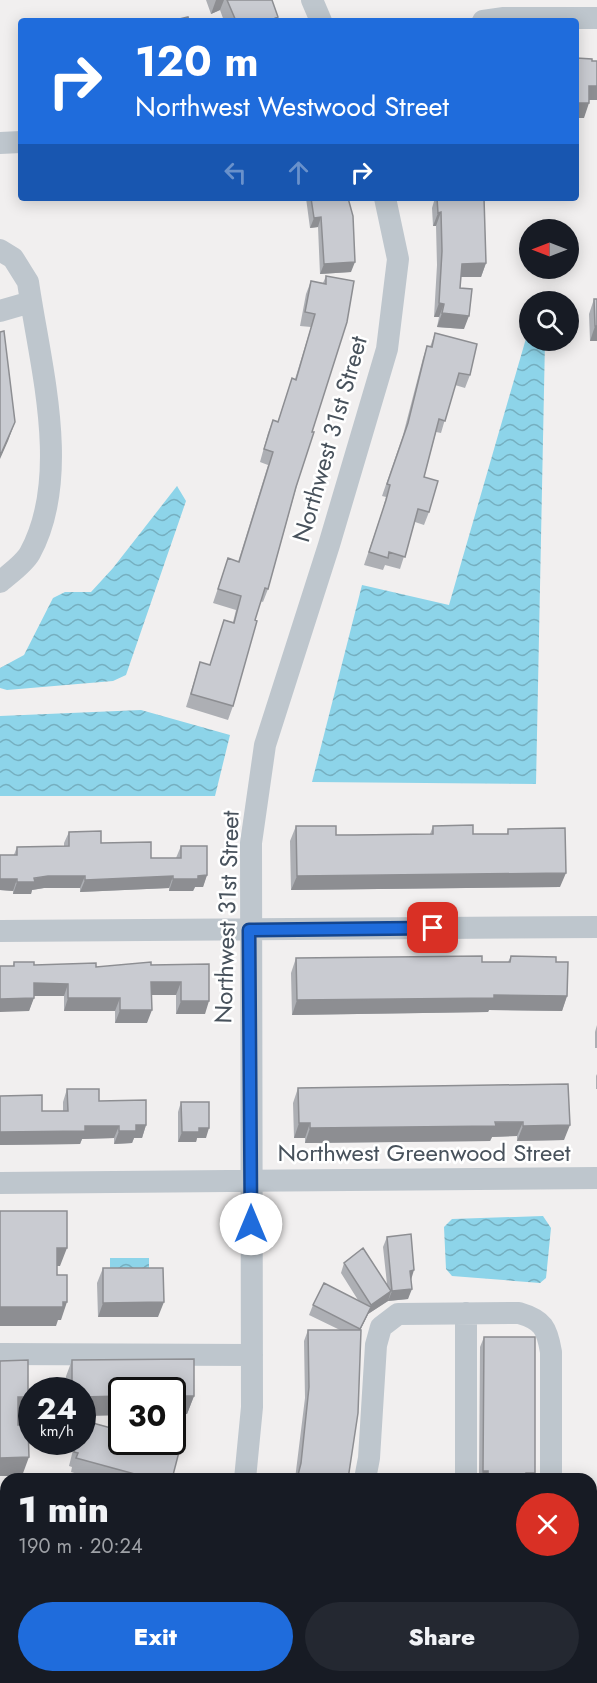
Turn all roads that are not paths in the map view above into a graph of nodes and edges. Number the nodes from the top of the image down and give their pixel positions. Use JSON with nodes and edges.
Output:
{"nodes":[{"id":1,"x":312,"y":0,"type":"edge"},
{"id":2,"x":320,"y":18,"type":"edge"},
{"id":3,"x":504,"y":18,"type":"edge"},
{"id":4,"x":579,"y":18,"type":"edge"},
{"id":5,"x":579,"y":18,"type":"edge"},
{"id":6,"x":597,"y":18,"type":"edge"},
{"id":7,"x":18,"y":141,"type":"edge"},
{"id":8,"x":0,"y":143,"type":"edge"},
{"id":9,"x":386,"y":201,"type":"edge"},
{"id":10,"x":0,"y":250,"type":"edge"},
{"id":11,"x":31,"y":302,"type":"junction"},
{"id":12,"x":0,"y":311,"type":"edge"},
{"id":13,"x":0,"y":582,"type":"edge"},
{"id":14,"x":597,"y":927,"type":"edge"},
{"id":15,"x":249,"y":930,"type":"junction"},
{"id":16,"x":0,"y":931,"type":"edge"},
{"id":17,"x":597,"y":1178,"type":"edge"},
{"id":18,"x":250,"y":1181,"type":"junction"},
{"id":19,"x":0,"y":1184,"type":"edge"},
{"id":20,"x":466,"y":1313,"type":"junction"},
{"id":21,"x":0,"y":1354,"type":"edge"},
{"id":22,"x":252,"y":1355,"type":"junction"},
{"id":23,"x":246,"y":1473,"type":"edge"},
{"id":24,"x":366,"y":1473,"type":"edge"},
{"id":25,"x":466,"y":1473,"type":"edge"},
{"id":26,"x":551,"y":1473,"type":"edge"}],
"edges":[{"from":1,"to":2,"type":"street"},
{"from":3,"to":5,"type":"street"},
{"from":4,"to":6,"type":"street"},
{"from":7,"to":8,"type":"street"},
{"from":9,"to":15,"type":"street","name":"Northwest 31st Street"},
{"from":10,"to":11,"type":"street"},
{"from":11,"to":12,"type":"street"},
{"from":11,"to":13,"type":"street"},
{"from":14,"to":15,"type":"street"},
{"from":15,"to":16,"type":"street"},
{"from":15,"to":18,"type":"street","name":"Northwest 31st Street"},
{"from":17,"to":18,"type":"street","name":"Northwest Greenwood Street"},
{"from":18,"to":19,"type":"street","name":"Northwest Greenwood Street"},
{"from":18,"to":22,"type":"street","name":"Northwest 31st Street"},
{"from":20,"to":24,"type":"street"},
{"from":20,"to":25,"type":"street"},
{"from":20,"to":26,"type":"street"},
{"from":21,"to":22,"type":"street"},
{"from":22,"to":23,"type":"street","name":"Northwest 31st Street"}]}
